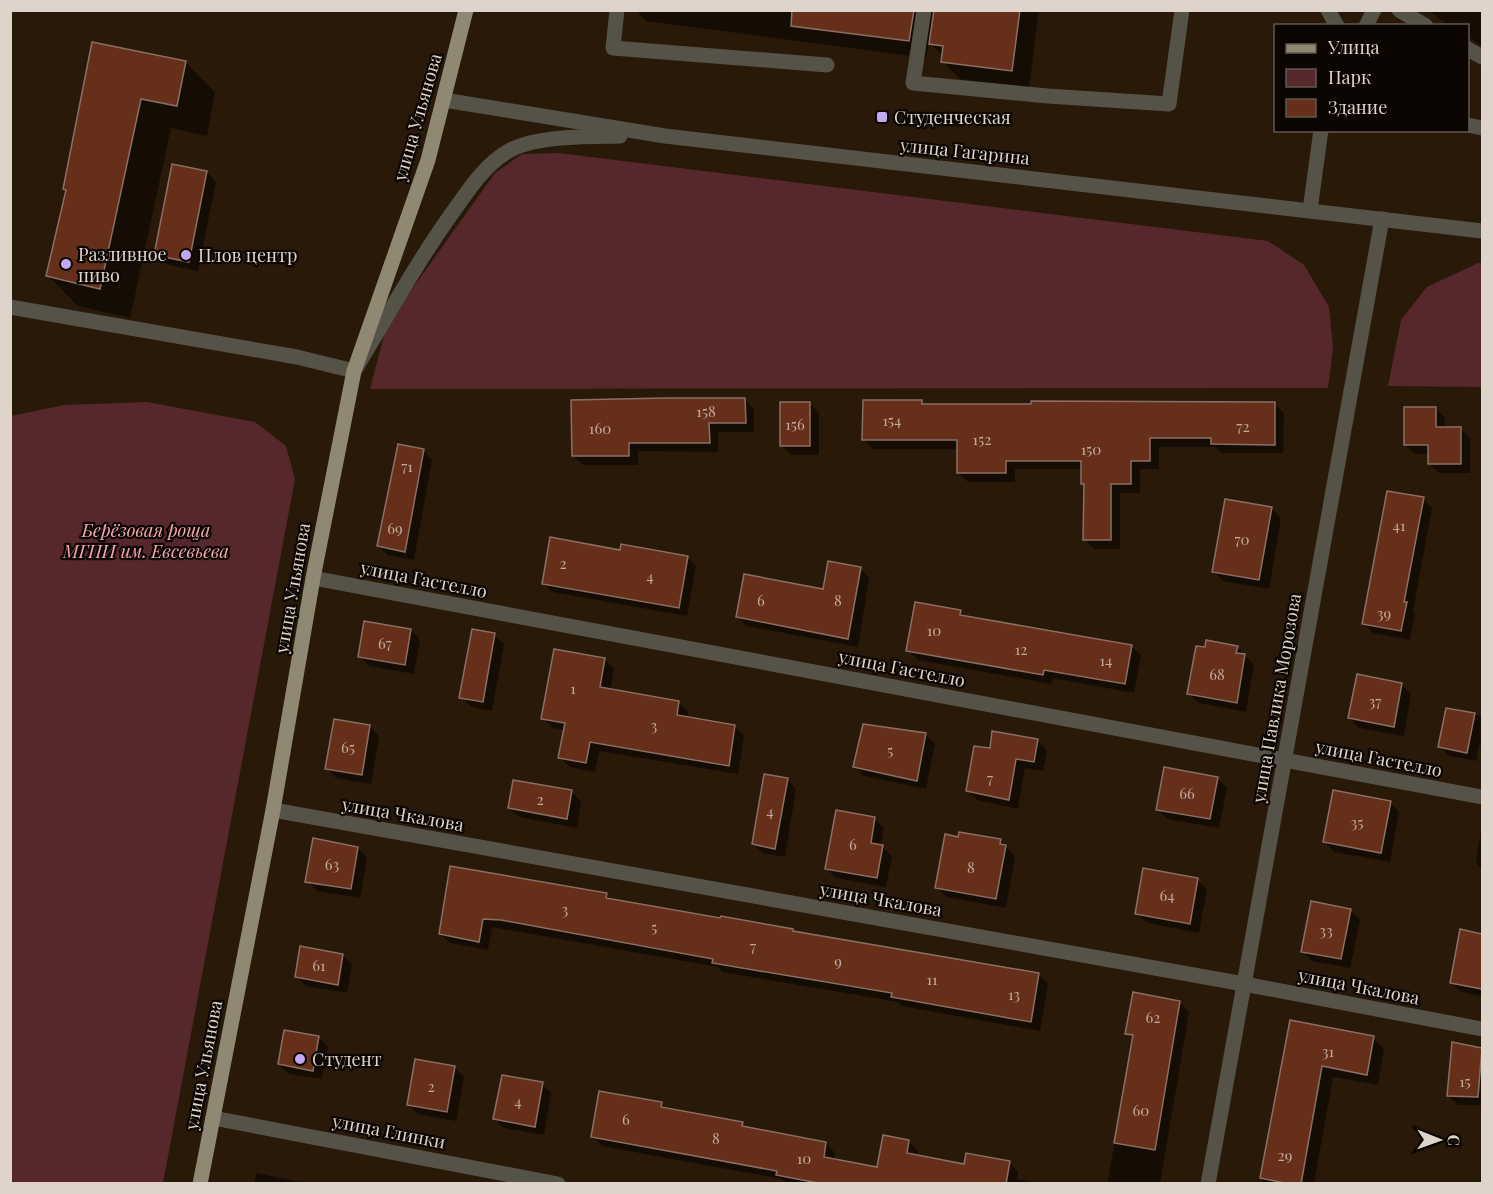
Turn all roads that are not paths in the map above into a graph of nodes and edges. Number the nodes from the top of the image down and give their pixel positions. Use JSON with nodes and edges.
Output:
{"nodes":[{"id":1,"x":466,"y":10,"type":"edge"},
{"id":2,"x":617,"y":10,"type":"edge"},
{"id":3,"x":924,"y":10,"type":"edge"},
{"id":4,"x":1182,"y":10,"type":"edge"},
{"id":5,"x":1328,"y":10,"type":"edge"},
{"id":6,"x":1374,"y":10,"type":"edge"},
{"id":7,"x":1399,"y":10,"type":"edge"},
{"id":8,"x":1336,"y":24,"type":"edge"},
{"id":9,"x":1367,"y":24,"type":"edge"},
{"id":10,"x":1423,"y":24,"type":"edge"},
{"id":11,"x":827,"y":65,"type":"dead end"},
{"id":12,"x":444,"y":100,"type":"junction"},
{"id":13,"x":1321,"y":132,"type":"edge"},
{"id":14,"x":665,"y":136,"type":"junction"},
{"id":15,"x":1310,"y":210,"type":"junction"},
{"id":16,"x":1382,"y":219,"type":"junction"},
{"id":17,"x":1482,"y":231,"type":"edge"},
{"id":18,"x":10,"y":307,"type":"edge"},
{"id":19,"x":354,"y":372,"type":"junction"},
{"id":20,"x":313,"y":578,"type":"junction"},
{"id":21,"x":1285,"y":760,"type":"junction"},
{"id":22,"x":1482,"y":797,"type":"edge"},
{"id":23,"x":273,"y":810,"type":"junction"},
{"id":24,"x":1244,"y":984,"type":"junction"},
{"id":25,"x":1482,"y":1029,"type":"edge"},
{"id":26,"x":213,"y":1118,"type":"junction"},
{"id":27,"x":200,"y":1184,"type":"edge"},
{"id":28,"x":558,"y":1184,"type":"edge"},
{"id":29,"x":1208,"y":1184,"type":"edge"}],
"edges":[{"from":1,"to":12,"type":"main road","name":"улица Ульянова"},
{"from":2,"to":11,"type":"street"},
{"from":3,"to":4,"type":"street"},
{"from":5,"to":8,"type":"street"},
{"from":6,"to":9,"type":"street"},
{"from":7,"to":10,"type":"street"},
{"from":12,"to":14,"type":"street","name":"улица Гагарина"},
{"from":12,"to":19,"type":"main road","name":"улица Ульянова"},
{"from":13,"to":15,"type":"street"},
{"from":14,"to":15,"type":"street","name":"улица Гагарина"},
{"from":14,"to":19,"type":"street"},
{"from":15,"to":16,"type":"street","name":"улица Гагарина"},
{"from":16,"to":17,"type":"street","name":"улица Гагарина"},
{"from":16,"to":21,"type":"street","name":"улица Павлика Морозова"},
{"from":18,"to":19,"type":"street"},
{"from":19,"to":20,"type":"main road","name":"улица Ульянова"},
{"from":20,"to":21,"type":"street","name":"улица Гастелло"},
{"from":20,"to":23,"type":"main road","name":"улица Ульянова"},
{"from":21,"to":22,"type":"street","name":"улица Гастелло"},
{"from":21,"to":24,"type":"street","name":"улица Павлика Морозова"},
{"from":23,"to":24,"type":"street","name":"улица Чкалова"},
{"from":23,"to":26,"type":"main road","name":"улица Ульянова"},
{"from":24,"to":25,"type":"street","name":"улица Чкалова"},
{"from":24,"to":29,"type":"street","name":"улица Павлика Морозова"},
{"from":26,"to":27,"type":"main road","name":"улица Ульянова"},
{"from":26,"to":28,"type":"street","name":"улица Глинки"}]}
